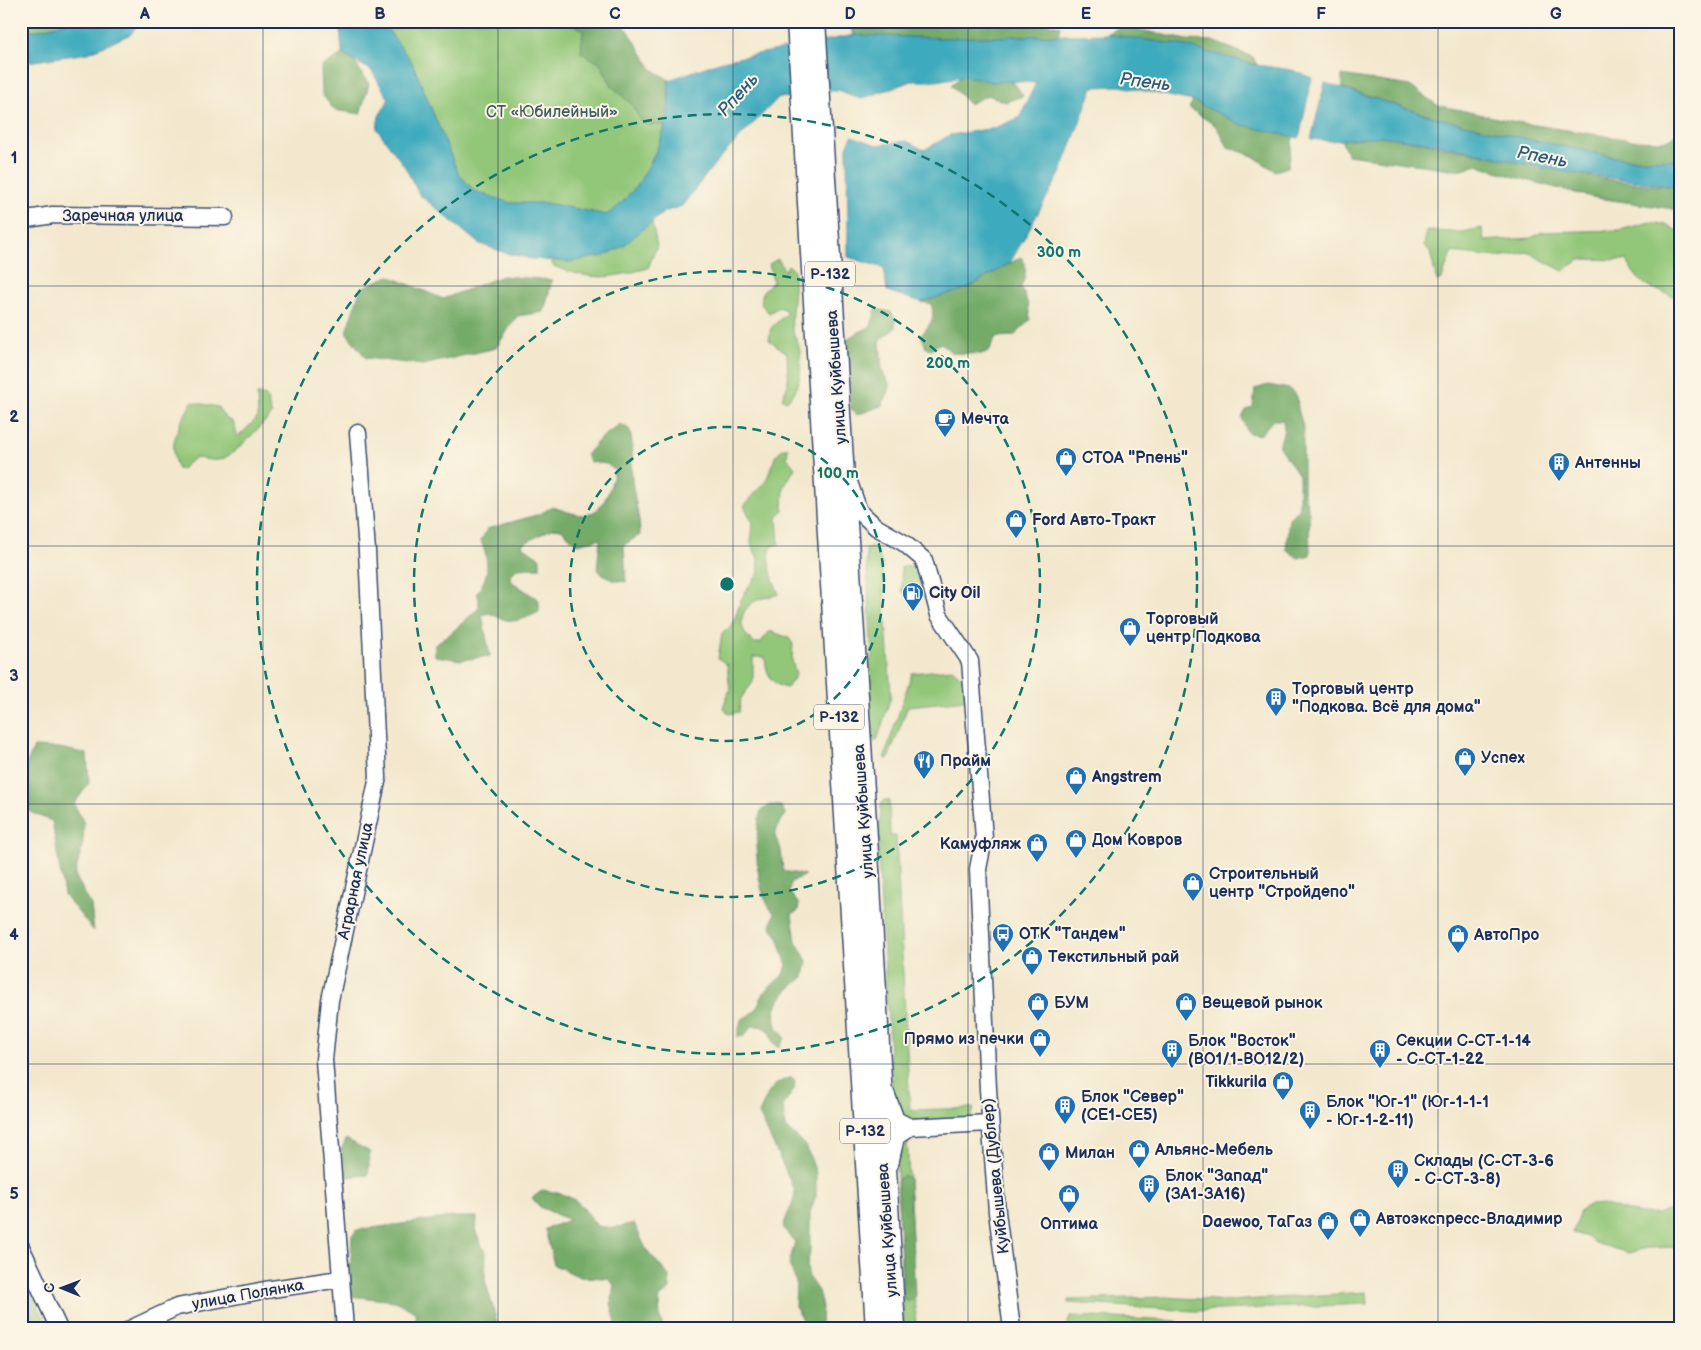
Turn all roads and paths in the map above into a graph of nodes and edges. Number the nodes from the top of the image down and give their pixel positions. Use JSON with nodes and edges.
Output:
{"nodes":[{"id":1,"x":806,"y":25,"type":"edge"},
{"id":2,"x":811,"y":114,"type":"junction"},
{"id":3,"x":225,"y":218,"type":"dead end"},
{"id":4,"x":21,"y":220,"type":"edge"},
{"id":5,"x":358,"y":433,"type":"dead end"},
{"id":6,"x":840,"y":435,"type":"junction"},
{"id":7,"x":876,"y":1049,"type":"junction"},
{"id":8,"x":990,"y":1123,"type":"junction"},
{"id":9,"x":910,"y":1127,"type":"junction"},
{"id":10,"x":886,"y":1200,"type":"junction"},
{"id":11,"x":21,"y":1247,"type":"edge"},
{"id":12,"x":340,"y":1279,"type":"junction"},
{"id":13,"x":59,"y":1329,"type":"edge"},
{"id":14,"x":130,"y":1329,"type":"edge"},
{"id":15,"x":345,"y":1329,"type":"edge"},
{"id":16,"x":876,"y":1329,"type":"edge"},
{"id":17,"x":894,"y":1329,"type":"edge"},
{"id":18,"x":1012,"y":1329,"type":"edge"}],
"edges":[{"from":1,"to":2,"type":"highway","number":"Р-132"},
{"from":2,"to":6,"type":"highway","name":"улица Куйбышева","number":"Р-132"},
{"from":2,"to":16,"type":"highway","name":"улица Куйбышева","number":"Р-132"},
{"from":3,"to":4,"type":"street","name":"Заречная улица"},
{"from":5,"to":12,"type":"street","name":"Аграрная улица"},
{"from":6,"to":7,"type":"highway","name":"улица Куйбышева","number":"Р-132"},
{"from":6,"to":8,"type":"street","name":"Куйбышева (Дублер)"},
{"from":7,"to":9,"type":"street"},
{"from":7,"to":10,"type":"highway","name":"улица Куйбышева","number":"Р-132"},
{"from":8,"to":9,"type":"street"},
{"from":8,"to":18,"type":"street","name":"Куйбышева (Дублер)"},
{"from":9,"to":10,"type":"street"},
{"from":10,"to":17,"type":"highway","name":"улица Куйбышева","number":"Р-132"},
{"from":11,"to":13,"type":"street"},
{"from":12,"to":14,"type":"street","name":"улица Полянка"},
{"from":12,"to":15,"type":"street","name":"Аграрная улица"}]}
